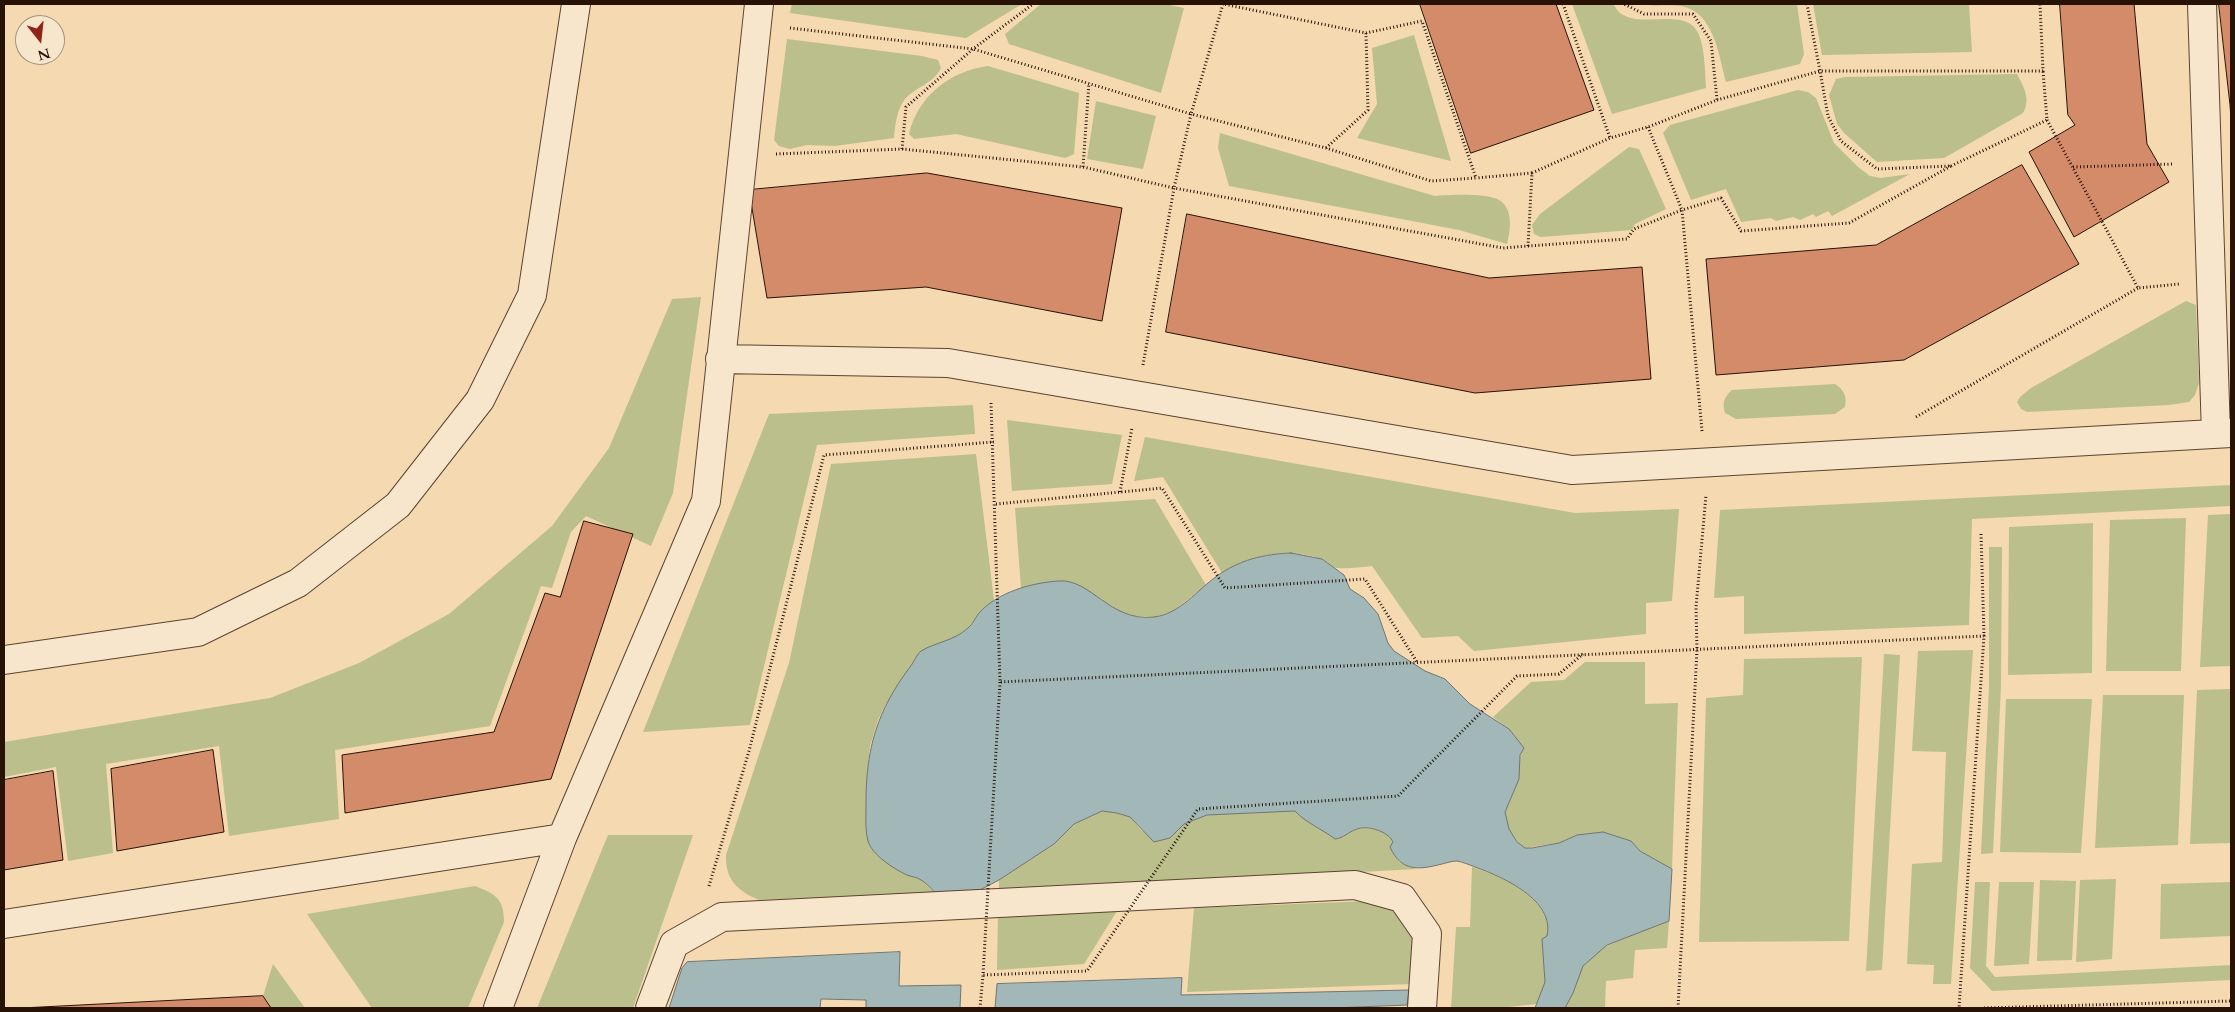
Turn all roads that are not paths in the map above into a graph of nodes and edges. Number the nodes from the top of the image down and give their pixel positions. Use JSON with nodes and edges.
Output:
{"nodes":[{"id":1,"x":576,"y":4,"type":"edge"},
{"id":2,"x":2202,"y":4,"type":"edge"},
{"id":3,"x":758,"y":14,"type":"edge"},
{"id":4,"x":720,"y":358,"type":"junction"},
{"id":5,"x":2224,"y":433,"type":"edge"},
{"id":6,"x":4,"y":660,"type":"edge"},
{"id":7,"x":562,"y":838,"type":"junction"},
{"id":8,"x":4,"y":924,"type":"edge"},
{"id":9,"x":498,"y":1008,"type":"edge"},
{"id":10,"x":650,"y":1008,"type":"edge"},
{"id":11,"x":1422,"y":1008,"type":"edge"}],
"edges":[{"from":1,"to":6,"type":"street"},
{"from":2,"to":5,"type":"street"},
{"from":3,"to":4,"type":"street"},
{"from":4,"to":5,"type":"street"},
{"from":4,"to":7,"type":"street"},
{"from":7,"to":8,"type":"street"},
{"from":7,"to":9,"type":"street"},
{"from":10,"to":11,"type":"street"}]}
